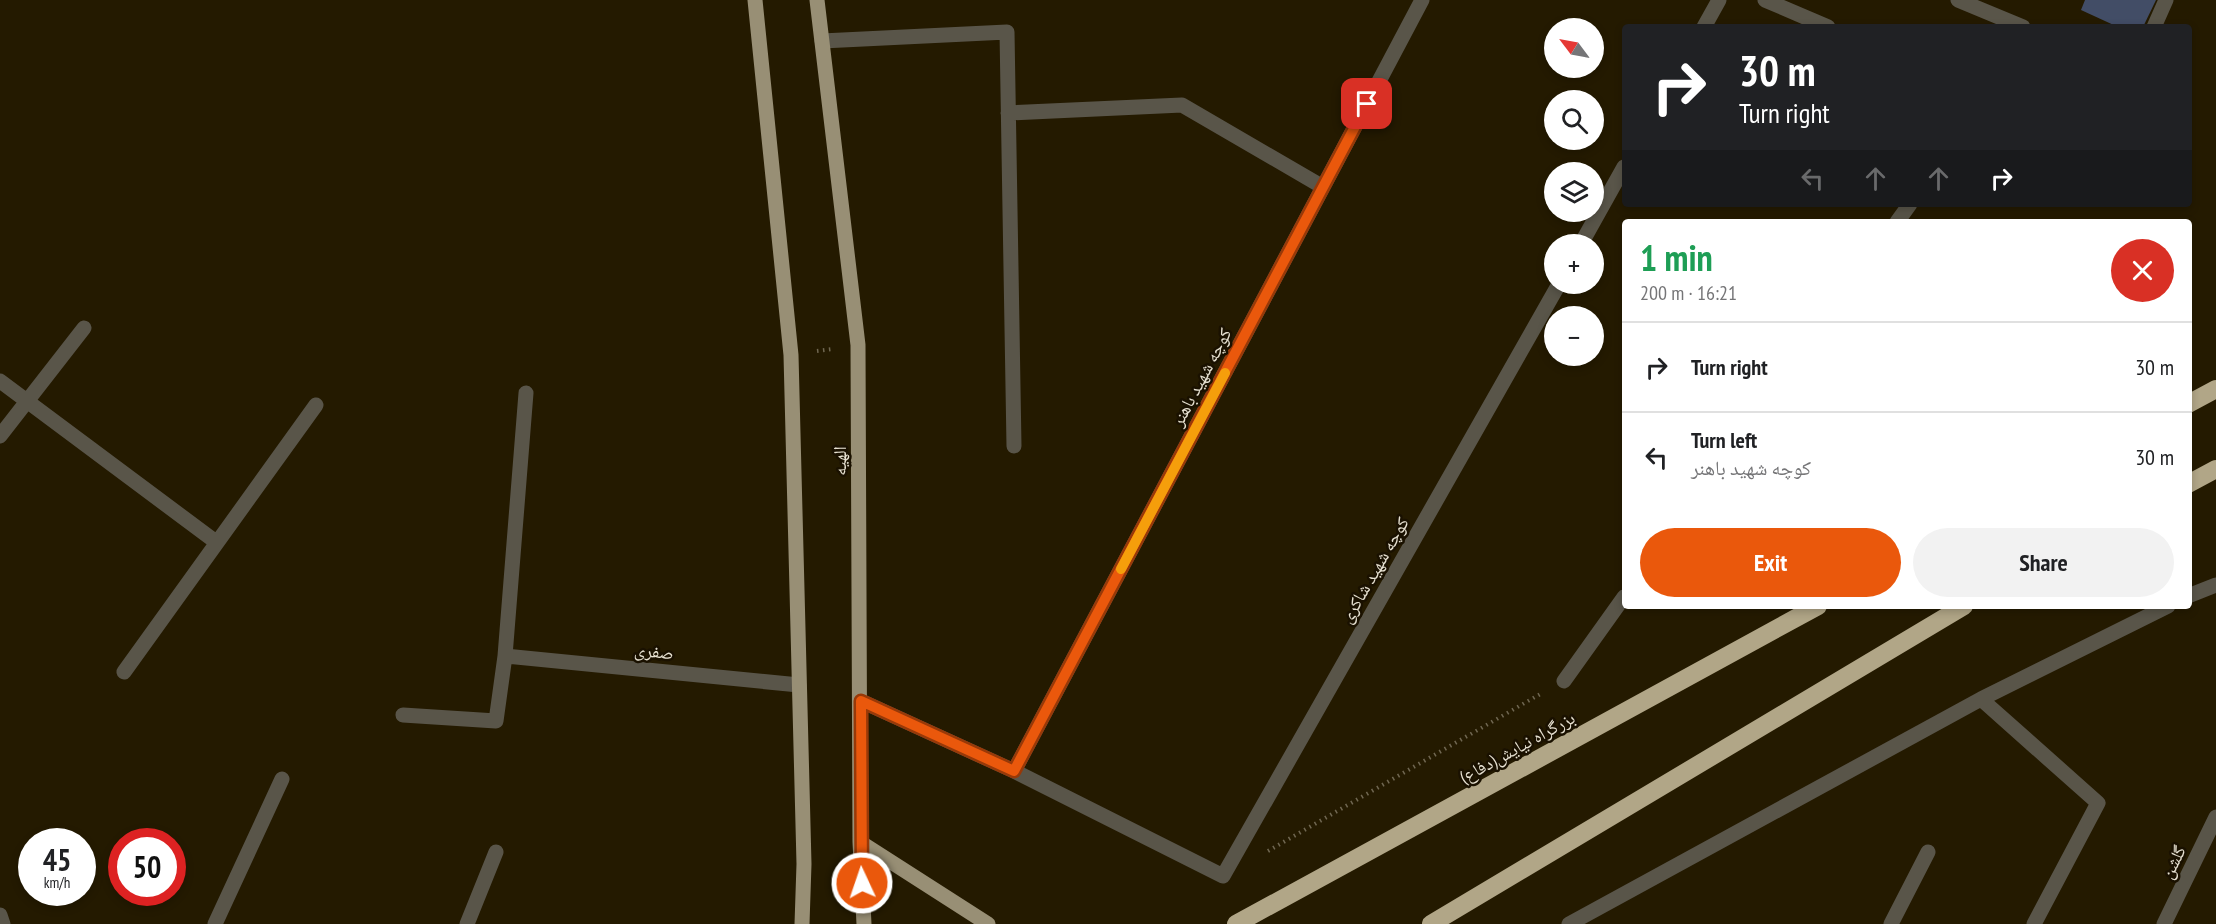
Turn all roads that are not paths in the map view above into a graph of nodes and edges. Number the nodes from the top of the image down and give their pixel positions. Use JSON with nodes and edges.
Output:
{"nodes":[{"id":1,"x":755,"y":0,"type":"edge"},
{"id":2,"x":817,"y":0,"type":"edge"},
{"id":3,"x":1422,"y":0,"type":"edge"},
{"id":4,"x":1719,"y":0,"type":"edge"},
{"id":5,"x":1765,"y":0,"type":"edge"},
{"id":6,"x":1958,"y":0,"type":"edge"},
{"id":7,"x":2166,"y":0,"type":"edge"},
{"id":8,"x":1706,"y":24,"type":"edge"},
{"id":9,"x":1821,"y":24,"type":"edge"},
{"id":10,"x":2016,"y":24,"type":"edge"},
{"id":11,"x":2155,"y":24,"type":"edge"},
{"id":12,"x":822,"y":41,"type":"junction"},
{"id":13,"x":1008,"y":113,"type":"junction"},
{"id":14,"x":1622,"y":171,"type":"edge"},
{"id":15,"x":1323,"y":187,"type":"junction"},
{"id":16,"x":1587,"y":234,"type":"edge"},
{"id":17,"x":1552,"y":294,"type":"edge"},
{"id":18,"x":84,"y":328,"type":"dead end"},
{"id":19,"x":0,"y":381,"type":"edge"},
{"id":20,"x":2216,"y":388,"type":"edge"},
{"id":21,"x":526,"y":393,"type":"dead end"},
{"id":22,"x":28,"y":402,"type":"junction"},
{"id":23,"x":2192,"y":402,"type":"edge"},
{"id":24,"x":316,"y":405,"type":"dead end"},
{"id":25,"x":0,"y":436,"type":"edge"},
{"id":26,"x":1014,"y":446,"type":"dead end"},
{"id":27,"x":2216,"y":469,"type":"edge"},
{"id":28,"x":2192,"y":482,"type":"edge"},
{"id":29,"x":216,"y":542,"type":"junction"},
{"id":30,"x":2215,"y":584,"type":"edge"},
{"id":31,"x":2192,"y":594,"type":"edge"},
{"id":32,"x":1622,"y":600,"type":"edge"},
{"id":33,"x":1813,"y":609,"type":"edge"},
{"id":34,"x":1959,"y":609,"type":"edge"},
{"id":35,"x":2163,"y":609,"type":"edge"},
{"id":36,"x":505,"y":656,"type":"junction"},
{"id":37,"x":124,"y":672,"type":"dead end"},
{"id":38,"x":1564,"y":681,"type":"road end"},
{"id":39,"x":798,"y":685,"type":"junction"},
{"id":40,"x":1981,"y":699,"type":"junction"},
{"id":41,"x":861,"y":701,"type":"junction"},
{"id":42,"x":403,"y":715,"type":"dead end"},
{"id":43,"x":1014,"y":771,"type":"junction"},
{"id":44,"x":282,"y":779,"type":"dead end"},
{"id":45,"x":2216,"y":817,"type":"edge"},
{"id":46,"x":860,"y":842,"type":"junction"},
{"id":47,"x":496,"y":852,"type":"dead end"},
{"id":48,"x":1928,"y":852,"type":"dead end"},
{"id":49,"x":0,"y":915,"type":"edge"},
{"id":50,"x":3,"y":924,"type":"edge"},
{"id":51,"x":215,"y":924,"type":"edge"},
{"id":52,"x":467,"y":924,"type":"edge"},
{"id":53,"x":802,"y":924,"type":"edge"},
{"id":54,"x":864,"y":924,"type":"edge"},
{"id":55,"x":988,"y":924,"type":"edge"},
{"id":56,"x":1236,"y":924,"type":"edge"},
{"id":57,"x":1431,"y":924,"type":"edge"},
{"id":58,"x":1569,"y":924,"type":"edge"},
{"id":59,"x":1891,"y":924,"type":"edge"},
{"id":60,"x":2034,"y":924,"type":"edge"},
{"id":61,"x":2164,"y":924,"type":"edge"}],
"edges":[{"from":1,"to":39,"type":"main road"},
{"from":2,"to":12,"type":"main road","name":"الهیه"},
{"from":3,"to":15,"type":"street","name":"کوچه شهید باهنر"},
{"from":4,"to":8,"type":"street"},
{"from":5,"to":9,"type":"street"},
{"from":6,"to":10,"type":"street"},
{"from":7,"to":11,"type":"street"},
{"from":12,"to":13,"type":"street"},
{"from":12,"to":41,"type":"main road","name":"الهیه"},
{"from":13,"to":15,"type":"street"},
{"from":13,"to":26,"type":"street"},
{"from":14,"to":16,"type":"street"},
{"from":15,"to":43,"type":"street","name":"کوچه شهید باهنر"},
{"from":17,"to":43,"type":"street","name":"کوچه شهید شاکری"},
{"from":18,"to":22,"type":"street"},
{"from":19,"to":22,"type":"street"},
{"from":20,"to":23,"type":"highway"},
{"from":21,"to":36,"type":"street"},
{"from":22,"to":25,"type":"street"},
{"from":22,"to":29,"type":"street"},
{"from":24,"to":29,"type":"street"},
{"from":27,"to":28,"type":"highway"},
{"from":29,"to":37,"type":"street"},
{"from":30,"to":31,"type":"street"},
{"from":32,"to":38,"type":"street"},
{"from":33,"to":56,"type":"highway","name":"بزرگراه نیایش(دفاع)"},
{"from":34,"to":57,"type":"highway"},
{"from":35,"to":40,"type":"street"},
{"from":36,"to":39,"type":"street","name":"صفری"},
{"from":36,"to":42,"type":"street"},
{"from":39,"to":53,"type":"main road"},
{"from":40,"to":58,"type":"street"},
{"from":40,"to":60,"type":"street"},
{"from":41,"to":43,"type":"street"},
{"from":41,"to":46,"type":"main road","name":"الهیه"},
{"from":44,"to":51,"type":"street"},
{"from":45,"to":61,"type":"street","name":"گلشن"},
{"from":46,"to":54,"type":"main road","name":"الهیه"},
{"from":46,"to":55,"type":"main road"},
{"from":47,"to":52,"type":"street"},
{"from":48,"to":59,"type":"street"},
{"from":49,"to":50,"type":"street"}]}
